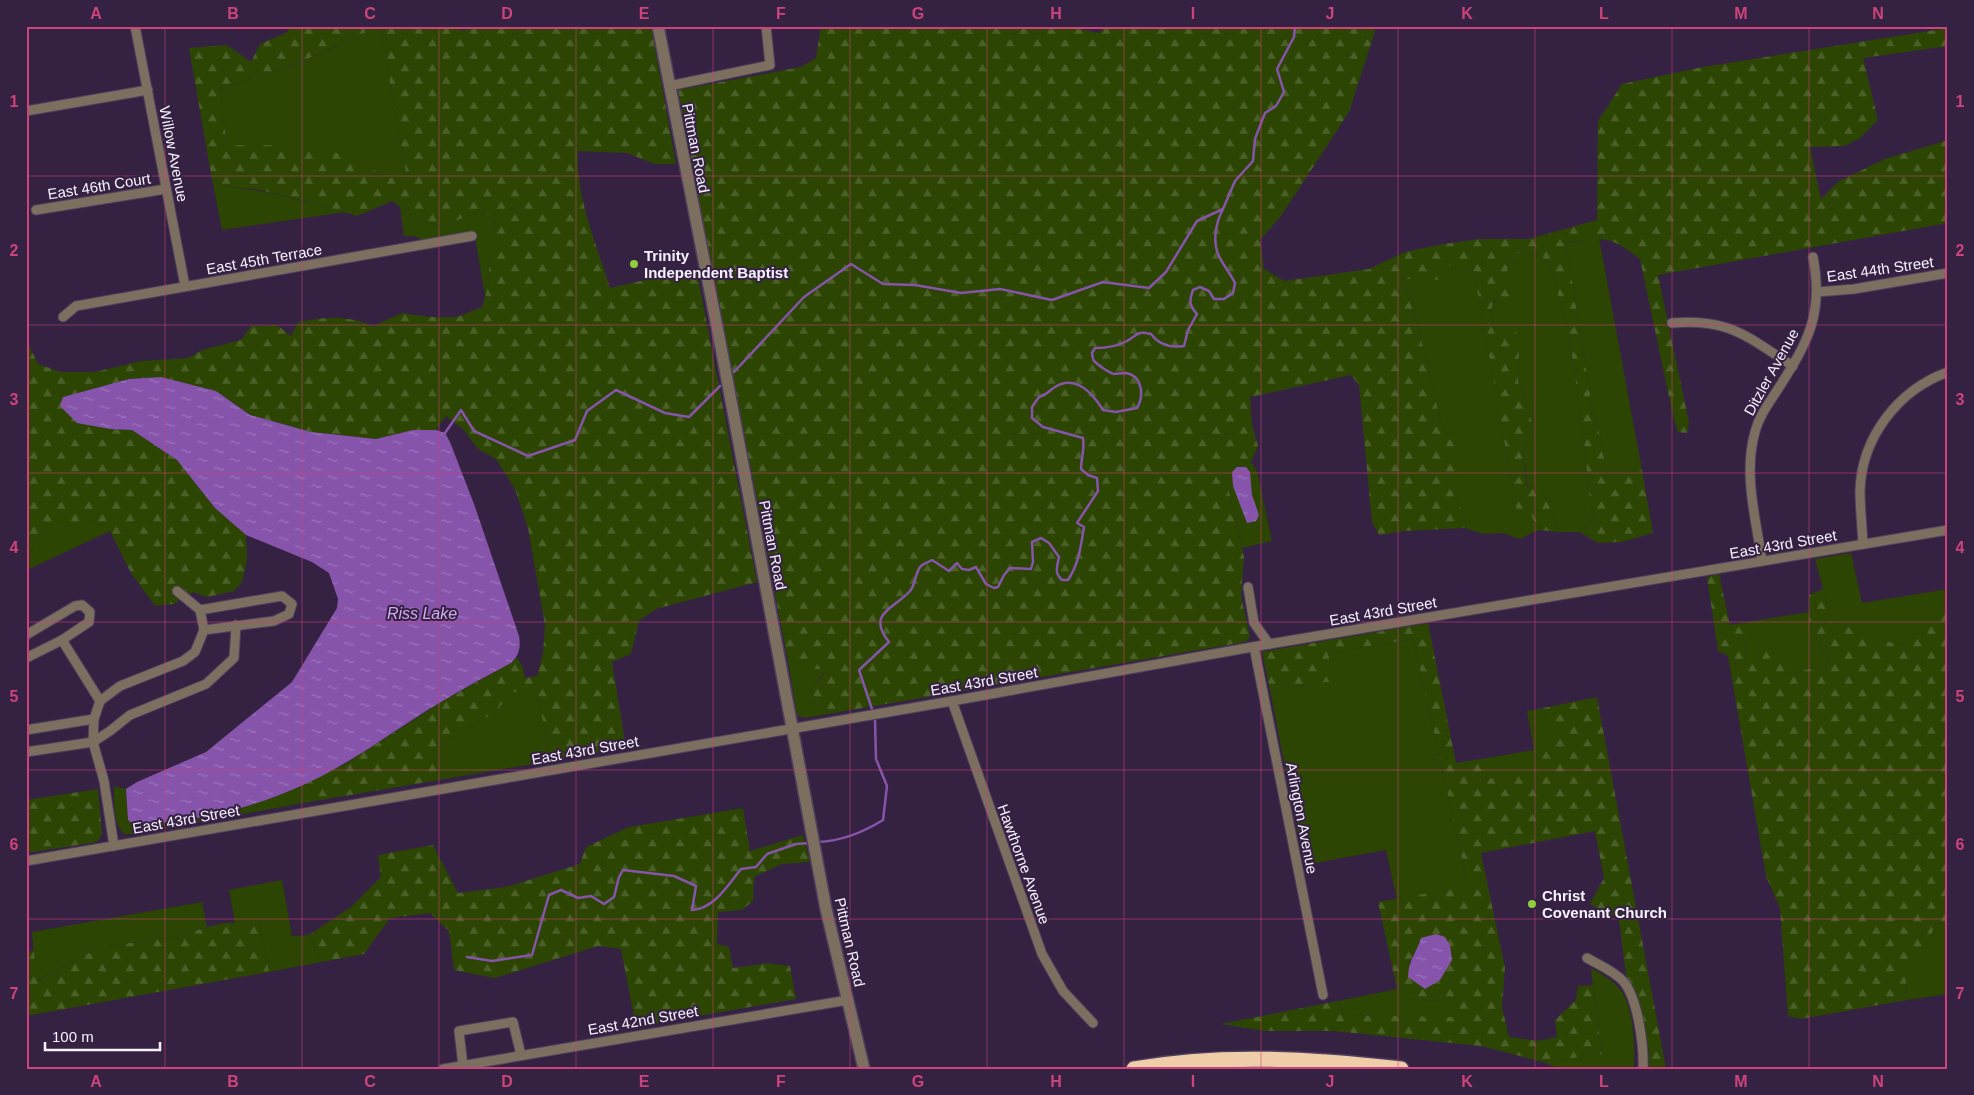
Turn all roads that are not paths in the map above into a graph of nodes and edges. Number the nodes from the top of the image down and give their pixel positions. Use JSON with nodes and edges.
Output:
{"nodes":[{"id":1,"x":134,"y":26,"type":"edge"},
{"id":2,"x":658,"y":26,"type":"edge"},
{"id":3,"x":766,"y":26,"type":"edge"},
{"id":4,"x":669,"y":86,"type":"junction"},
{"id":5,"x":148,"y":90,"type":"junction"},
{"id":6,"x":26,"y":111,"type":"edge"},
{"id":7,"x":166,"y":189,"type":"junction"},
{"id":8,"x":36,"y":210,"type":"dead end"},
{"id":9,"x":472,"y":236,"type":"dead end"},
{"id":10,"x":1813,"y":257,"type":"dead end"},
{"id":11,"x":1948,"y":273,"type":"edge"},
{"id":12,"x":185,"y":286,"type":"junction"},
{"id":13,"x":1817,"y":292,"type":"junction"},
{"id":14,"x":63,"y":316,"type":"dead end"},
{"id":15,"x":1672,"y":323,"type":"dead end"},
{"id":16,"x":1793,"y":366,"type":"junction"},
{"id":17,"x":1948,"y":372,"type":"edge"},
{"id":18,"x":1948,"y":530,"type":"edge"},
{"id":19,"x":1863,"y":544,"type":"junction"},
{"id":20,"x":1762,"y":561,"type":"junction"},
{"id":21,"x":1248,"y":587,"type":"dead end"},
{"id":22,"x":177,"y":591,"type":"dead end"},
{"id":23,"x":200,"y":610,"type":"junction"},
{"id":24,"x":236,"y":626,"type":"junction"},
{"id":25,"x":204,"y":630,"type":"junction"},
{"id":26,"x":26,"y":635,"type":"edge"},
{"id":27,"x":62,"y":640,"type":"junction"},
{"id":28,"x":1269,"y":644,"type":"junction"},
{"id":29,"x":1254,"y":646,"type":"junction"},
{"id":30,"x":26,"y":658,"type":"edge"},
{"id":31,"x":100,"y":701,"type":"junction"},
{"id":32,"x":952,"y":701,"type":"junction"},
{"id":33,"x":94,"y":719,"type":"junction"},
{"id":34,"x":792,"y":728,"type":"junction"},
{"id":35,"x":26,"y":730,"type":"edge"},
{"id":36,"x":93,"y":742,"type":"junction"},
{"id":37,"x":26,"y":752,"type":"edge"},
{"id":38,"x":114,"y":846,"type":"junction"},
{"id":39,"x":26,"y":861,"type":"edge"},
{"id":40,"x":1587,"y":958,"type":"dead end"},
{"id":41,"x":1323,"y":995,"type":"dead end"},
{"id":42,"x":848,"y":1000,"type":"junction"},
{"id":43,"x":1093,"y":1023,"type":"dead end"},
{"id":44,"x":521,"y":1055,"type":"junction"},
{"id":45,"x":463,"y":1066,"type":"junction"},
{"id":46,"x":443,"y":1069,"type":"edge"},
{"id":47,"x":864,"y":1069,"type":"edge"},
{"id":48,"x":1134,"y":1069,"type":"edge"},
{"id":49,"x":1401,"y":1069,"type":"edge"},
{"id":50,"x":1643,"y":1069,"type":"edge"}],
"edges":[{"from":1,"to":5,"type":"street","name":"Willow Avenue"},
{"from":2,"to":4,"type":"street","name":"Pittman Road"},
{"from":3,"to":4,"type":"street"},
{"from":4,"to":34,"type":"street","name":"Pittman Road"},
{"from":5,"to":6,"type":"street"},
{"from":5,"to":7,"type":"street","name":"Willow Avenue"},
{"from":7,"to":8,"type":"street","name":"East 46th Court"},
{"from":7,"to":12,"type":"street","name":"Willow Avenue"},
{"from":9,"to":12,"type":"street","name":"East 45th Terrace"},
{"from":10,"to":13,"type":"street","name":"Ditzler Avenue"},
{"from":11,"to":13,"type":"street","name":"East 44th Street"},
{"from":12,"to":14,"type":"street","name":"East 45th Terrace"},
{"from":13,"to":16,"type":"street","name":"Ditzler Avenue"},
{"from":15,"to":16,"type":"street"},
{"from":16,"to":20,"type":"street","name":"Ditzler Avenue"},
{"from":17,"to":19,"type":"street"},
{"from":18,"to":19,"type":"street","name":"East 43rd Street"},
{"from":19,"to":20,"type":"street","name":"East 43rd Street"},
{"from":20,"to":28,"type":"street","name":"East 43rd Street"},
{"from":21,"to":28,"type":"street"},
{"from":22,"to":23,"type":"street"},
{"from":23,"to":24,"type":"street"},
{"from":23,"to":25,"type":"street"},
{"from":24,"to":25,"type":"street"},
{"from":24,"to":36,"type":"street"},
{"from":25,"to":31,"type":"street"},
{"from":26,"to":27,"type":"street"},
{"from":27,"to":30,"type":"street"},
{"from":27,"to":31,"type":"street"},
{"from":28,"to":29,"type":"street","name":"East 43rd Street"},
{"from":29,"to":32,"type":"street","name":"East 43rd Street"},
{"from":29,"to":41,"type":"street","name":"Arlington Avenue"},
{"from":31,"to":33,"type":"street"},
{"from":32,"to":34,"type":"street","name":"East 43rd Street"},
{"from":32,"to":43,"type":"street","name":"Hawthorne Avenue"},
{"from":33,"to":35,"type":"street"},
{"from":33,"to":36,"type":"street"},
{"from":34,"to":38,"type":"street","name":"East 43rd Street"},
{"from":34,"to":42,"type":"street","name":"Pittman Road"},
{"from":36,"to":37,"type":"street"},
{"from":36,"to":38,"type":"street"},
{"from":38,"to":39,"type":"street","name":"East 43rd Street"},
{"from":40,"to":50,"type":"street"},
{"from":42,"to":44,"type":"street","name":"East 42nd Street"},
{"from":42,"to":47,"type":"street","name":"Pittman Road"},
{"from":44,"to":45,"type":"street","name":"East 42nd Street"},
{"from":44,"to":45,"type":"street"},
{"from":45,"to":46,"type":"street","name":"East 42nd Street"},
{"from":48,"to":49,"type":"highway"}]}
